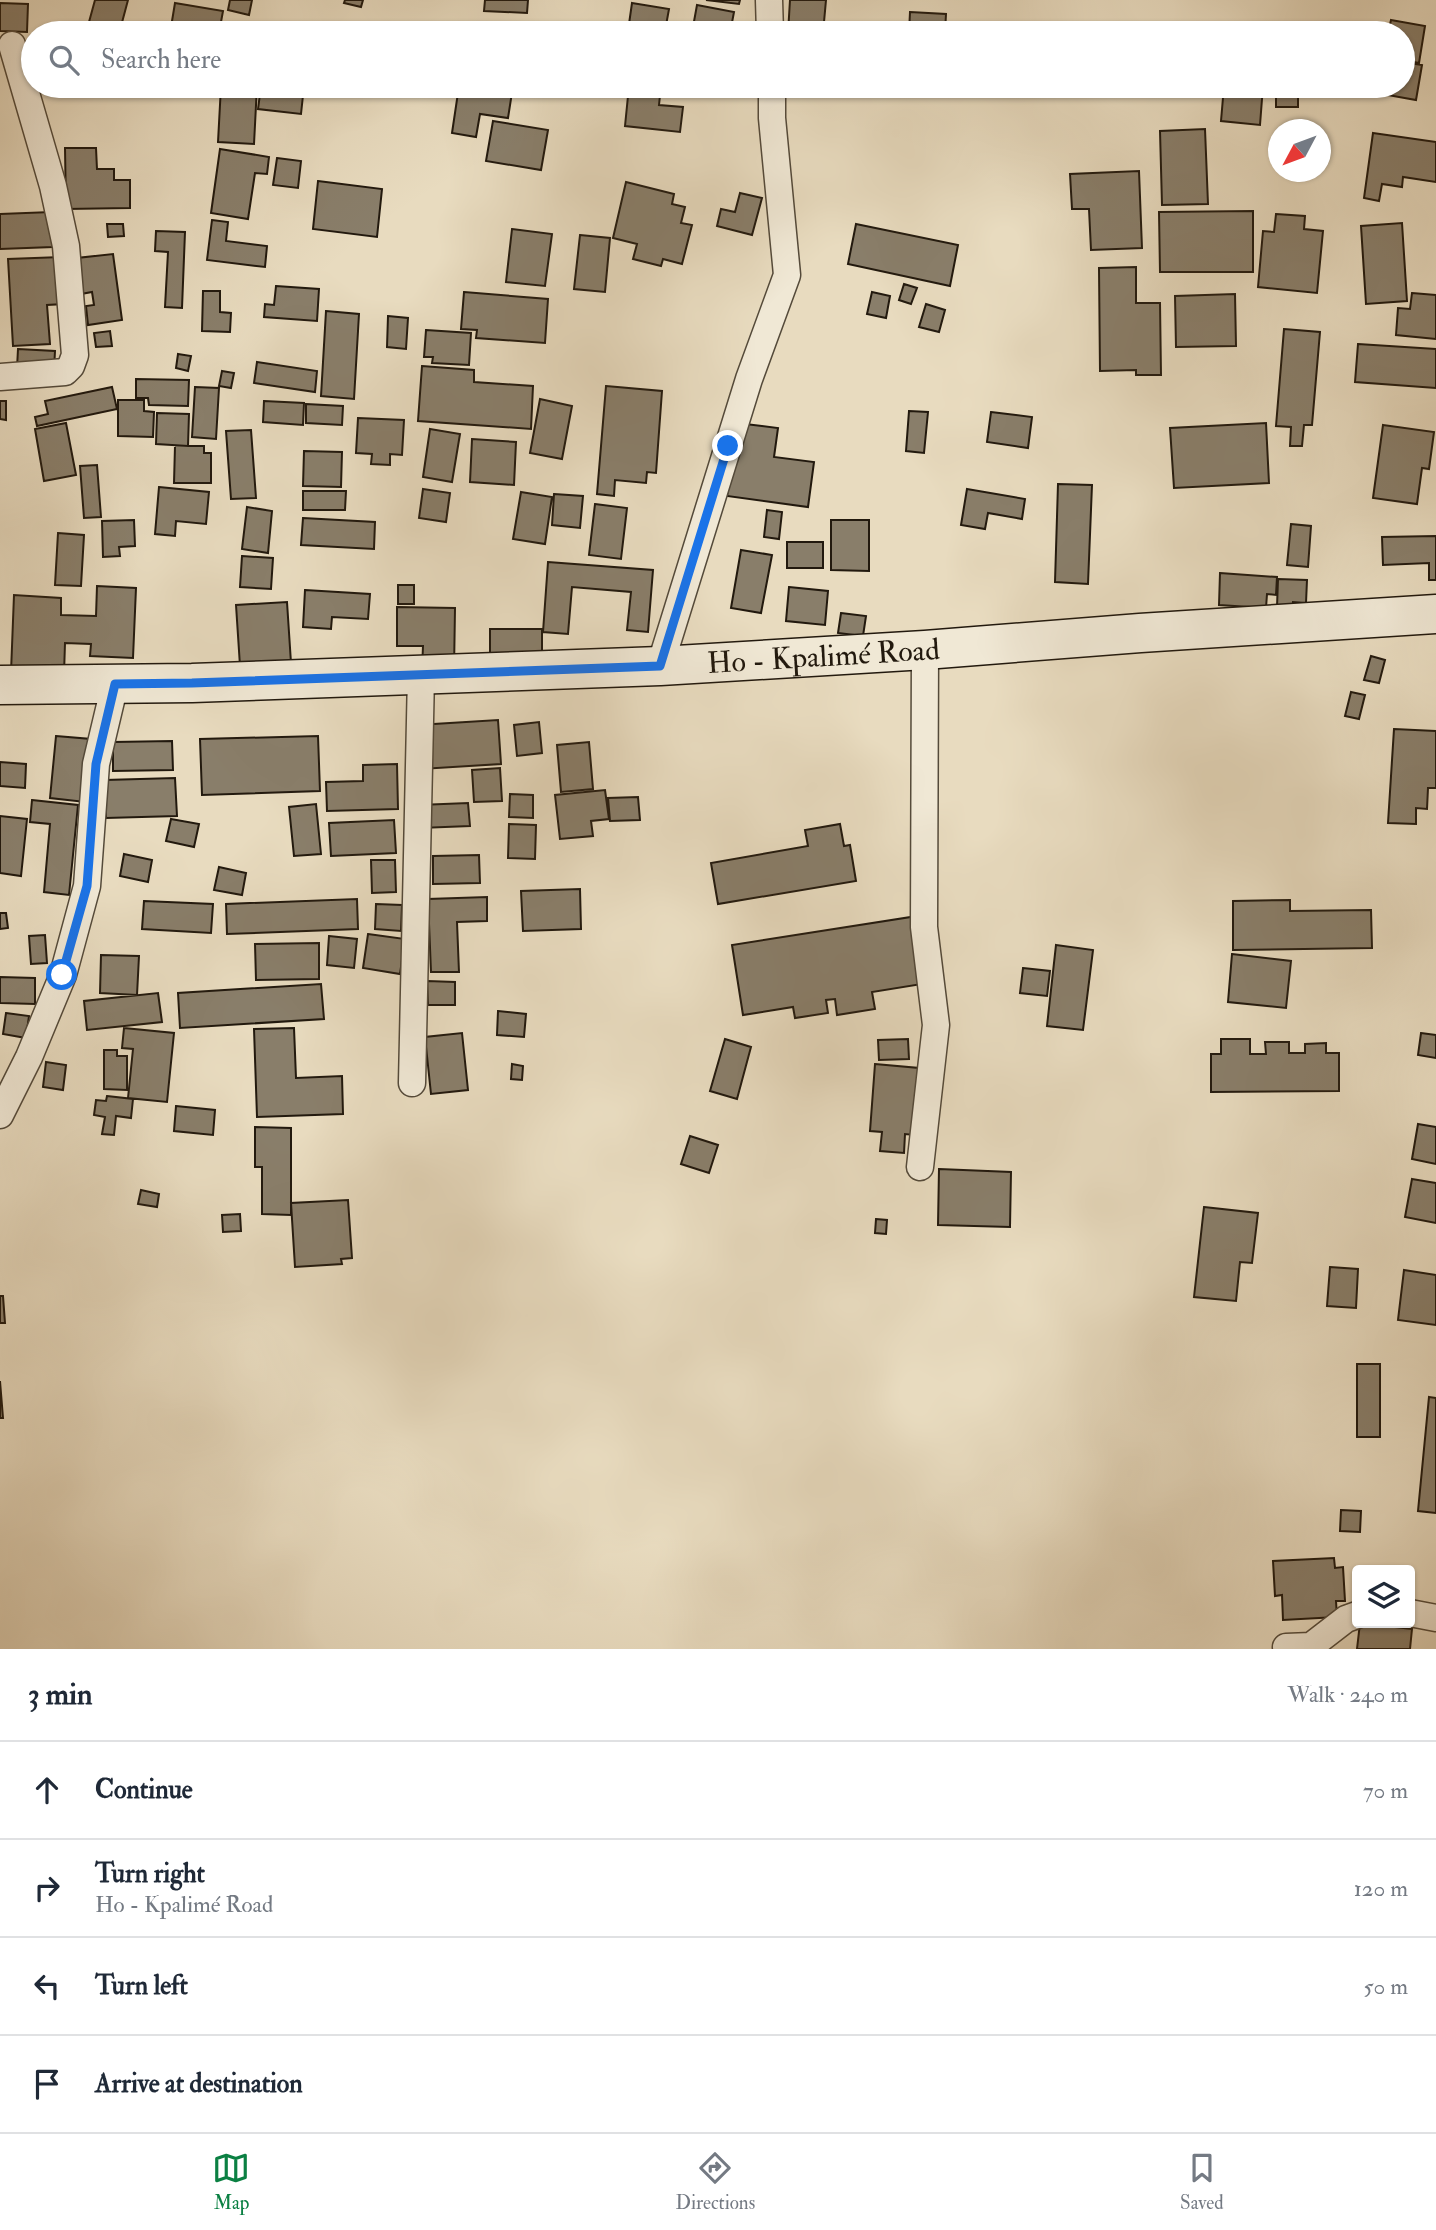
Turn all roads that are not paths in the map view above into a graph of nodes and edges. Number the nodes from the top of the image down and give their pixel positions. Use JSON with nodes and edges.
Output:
{"nodes":[{"id":1,"x":769,"y":0,"type":"edge"},
{"id":2,"x":770,"y":21,"type":"edge"},
{"id":3,"x":12,"y":45,"type":"dead end"},
{"id":4,"x":21,"y":76,"type":"edge"},
{"id":5,"x":27,"y":98,"type":"edge"},
{"id":6,"x":772,"y":98,"type":"edge"},
{"id":7,"x":0,"y":377,"type":"edge"},
{"id":8,"x":1436,"y":614,"type":"edge"},
{"id":9,"x":925,"y":650,"type":"junction"},
{"id":10,"x":660,"y":666,"type":"junction"},
{"id":11,"x":421,"y":675,"type":"junction"},
{"id":12,"x":115,"y":684,"type":"junction"},
{"id":13,"x":0,"y":685,"type":"edge"},
{"id":14,"x":412,"y":1083,"type":"dead end"},
{"id":15,"x":0,"y":1115,"type":"edge"},
{"id":16,"x":920,"y":1167,"type":"dead end"},
{"id":17,"x":1415,"y":1615,"type":"edge"},
{"id":18,"x":1352,"y":1617,"type":"edge"},
{"id":19,"x":1436,"y":1618,"type":"edge"},
{"id":20,"x":1286,"y":1647,"type":"dead end"}],
"edges":[{"from":1,"to":2,"type":"street"},
{"from":3,"to":4,"type":"street"},
{"from":5,"to":7,"type":"street"},
{"from":6,"to":10,"type":"street"},
{"from":8,"to":9,"type":"main road","name":"Ho - Kpalimé Road"},
{"from":9,"to":10,"type":"main road","name":"Ho - Kpalimé Road"},
{"from":9,"to":16,"type":"street"},
{"from":10,"to":11,"type":"main road","name":"Ho - Kpalimé Road"},
{"from":11,"to":12,"type":"main road","name":"Ho - Kpalimé Road"},
{"from":11,"to":14,"type":"street"},
{"from":12,"to":13,"type":"main road","name":"Ho - Kpalimé Road"},
{"from":12,"to":15,"type":"street"},
{"from":17,"to":19,"type":"street"},
{"from":18,"to":20,"type":"street"}]}
